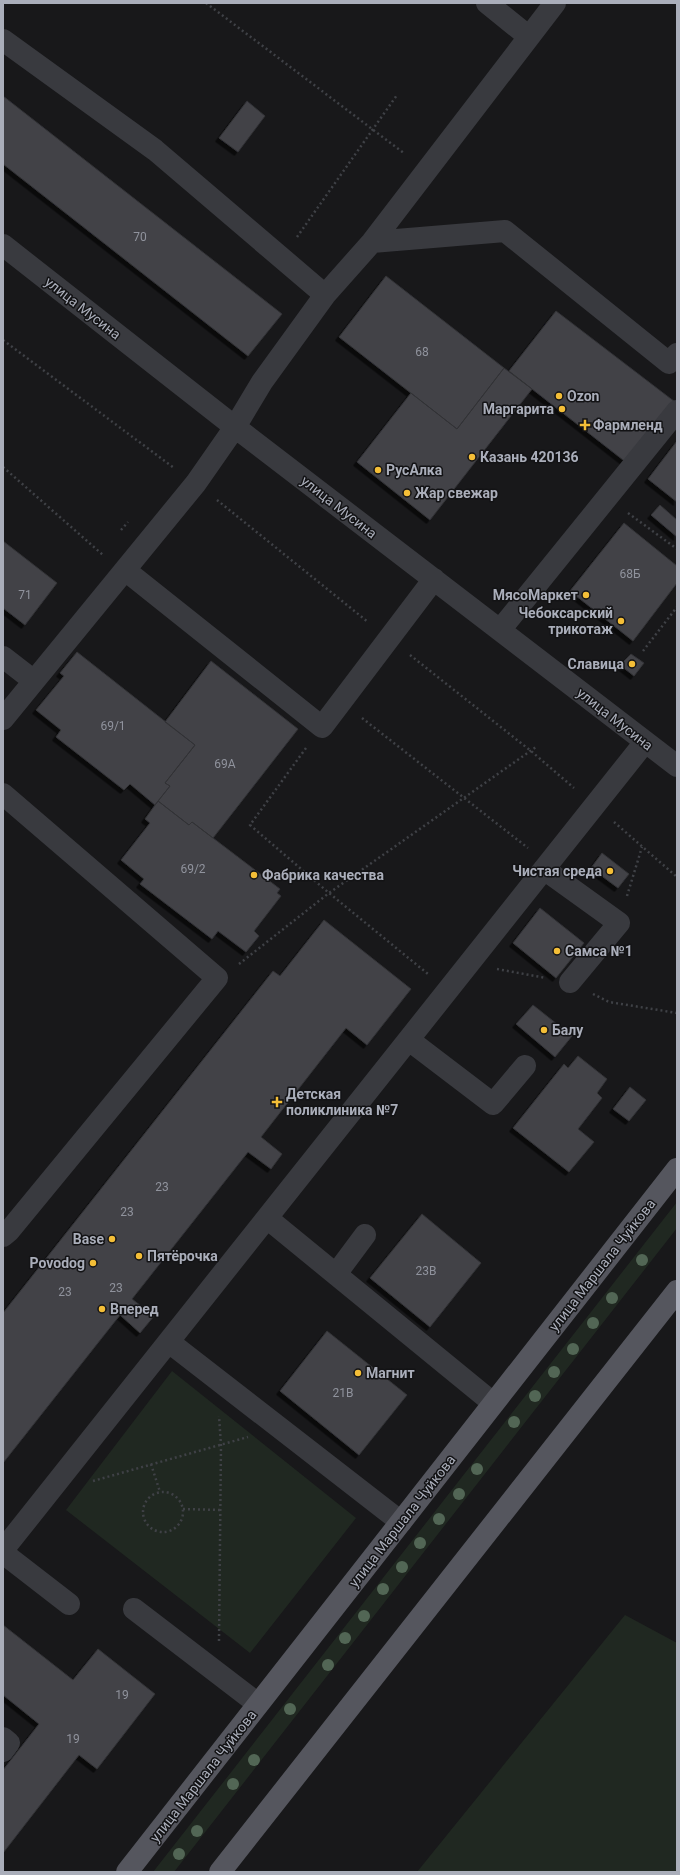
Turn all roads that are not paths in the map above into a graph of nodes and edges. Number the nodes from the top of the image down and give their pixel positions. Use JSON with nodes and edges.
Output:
{"nodes":[{"id":1,"x":486,"y":3,"type":"edge"},
{"id":2,"x":555,"y":3,"type":"edge"},
{"id":3,"x":528,"y":36,"type":"junction"},
{"id":4,"x":3,"y":40,"type":"edge"},
{"id":5,"x":372,"y":242,"type":"junction"},
{"id":6,"x":3,"y":245,"type":"edge"},
{"id":7,"x":325,"y":295,"type":"junction"},
{"id":8,"x":674,"y":362,"type":"edge"},
{"id":9,"x":677,"y":411,"type":"edge"},
{"id":10,"x":235,"y":427,"type":"junction"},
{"id":11,"x":125,"y":570,"type":"junction"},
{"id":12,"x":434,"y":579,"type":"junction"},
{"id":13,"x":500,"y":630,"type":"junction"},
{"id":14,"x":3,"y":657,"type":"edge"},
{"id":15,"x":34,"y":681,"type":"junction"},
{"id":16,"x":3,"y":719,"type":"edge"},
{"id":17,"x":644,"y":742,"type":"junction"},
{"id":18,"x":677,"y":766,"type":"edge"},
{"id":19,"x":6,"y":802,"type":"edge"},
{"id":20,"x":544,"y":869,"type":"junction"},
{"id":21,"x":570,"y":982,"type":"dead end"},
{"id":22,"x":409,"y":1040,"type":"junction"},
{"id":23,"x":525,"y":1066,"type":"dead end"},
{"id":24,"x":677,"y":1169,"type":"edge"},
{"id":25,"x":267,"y":1218,"type":"junction"},
{"id":26,"x":5,"y":1231,"type":"edge"},
{"id":27,"x":365,"y":1235,"type":"dead end"},
{"id":28,"x":336,"y":1274,"type":"junction"},
{"id":29,"x":677,"y":1291,"type":"edge"},
{"id":30,"x":169,"y":1342,"type":"junction"},
{"id":31,"x":494,"y":1403,"type":"junction"},
{"id":32,"x":401,"y":1522,"type":"junction"},
{"id":33,"x":3,"y":1552,"type":"edge"},
{"id":34,"x":69,"y":1604,"type":"dead end"},
{"id":35,"x":134,"y":1609,"type":"dead end"},
{"id":36,"x":258,"y":1704,"type":"junction"},
{"id":37,"x":3,"y":1738,"type":"edge"},
{"id":38,"x":3,"y":1751,"type":"edge"},
{"id":39,"x":127,"y":1872,"type":"edge"},
{"id":40,"x":220,"y":1872,"type":"edge"}],
"edges":[{"from":1,"to":3,"type":"street"},
{"from":2,"to":3,"type":"street"},
{"from":3,"to":5,"type":"street"},
{"from":4,"to":7,"type":"street"},
{"from":5,"to":7,"type":"street"},
{"from":5,"to":8,"type":"street"},
{"from":6,"to":10,"type":"street","name":"улица Мусина"},
{"from":7,"to":10,"type":"street"},
{"from":9,"to":13,"type":"street"},
{"from":10,"to":11,"type":"street"},
{"from":10,"to":12,"type":"street","name":"улица Мусина"},
{"from":11,"to":12,"type":"street"},
{"from":11,"to":15,"type":"street"},
{"from":12,"to":13,"type":"street","name":"улица Мусина"},
{"from":13,"to":17,"type":"street","name":"улица Мусина"},
{"from":14,"to":15,"type":"street"},
{"from":15,"to":16,"type":"street"},
{"from":17,"to":18,"type":"street","name":"улица Мусина"},
{"from":17,"to":20,"type":"street"},
{"from":19,"to":26,"type":"street"},
{"from":20,"to":21,"type":"street"},
{"from":20,"to":22,"type":"street"},
{"from":22,"to":23,"type":"street"},
{"from":22,"to":25,"type":"street"},
{"from":24,"to":31,"type":"main road","name":"улица Маршала Чуйкова"},
{"from":25,"to":28,"type":"street"},
{"from":25,"to":30,"type":"street"},
{"from":27,"to":28,"type":"street"},
{"from":28,"to":31,"type":"street"},
{"from":29,"to":40,"type":"main road"},
{"from":30,"to":32,"type":"street"},
{"from":30,"to":33,"type":"street"},
{"from":31,"to":32,"type":"main road","name":"улица Маршала Чуйкова"},
{"from":32,"to":36,"type":"main road","name":"улица Маршала Чуйкова"},
{"from":33,"to":34,"type":"street"},
{"from":35,"to":36,"type":"street"},
{"from":36,"to":39,"type":"main road","name":"улица Маршала Чуйкова"},
{"from":37,"to":38,"type":"street"}]}
